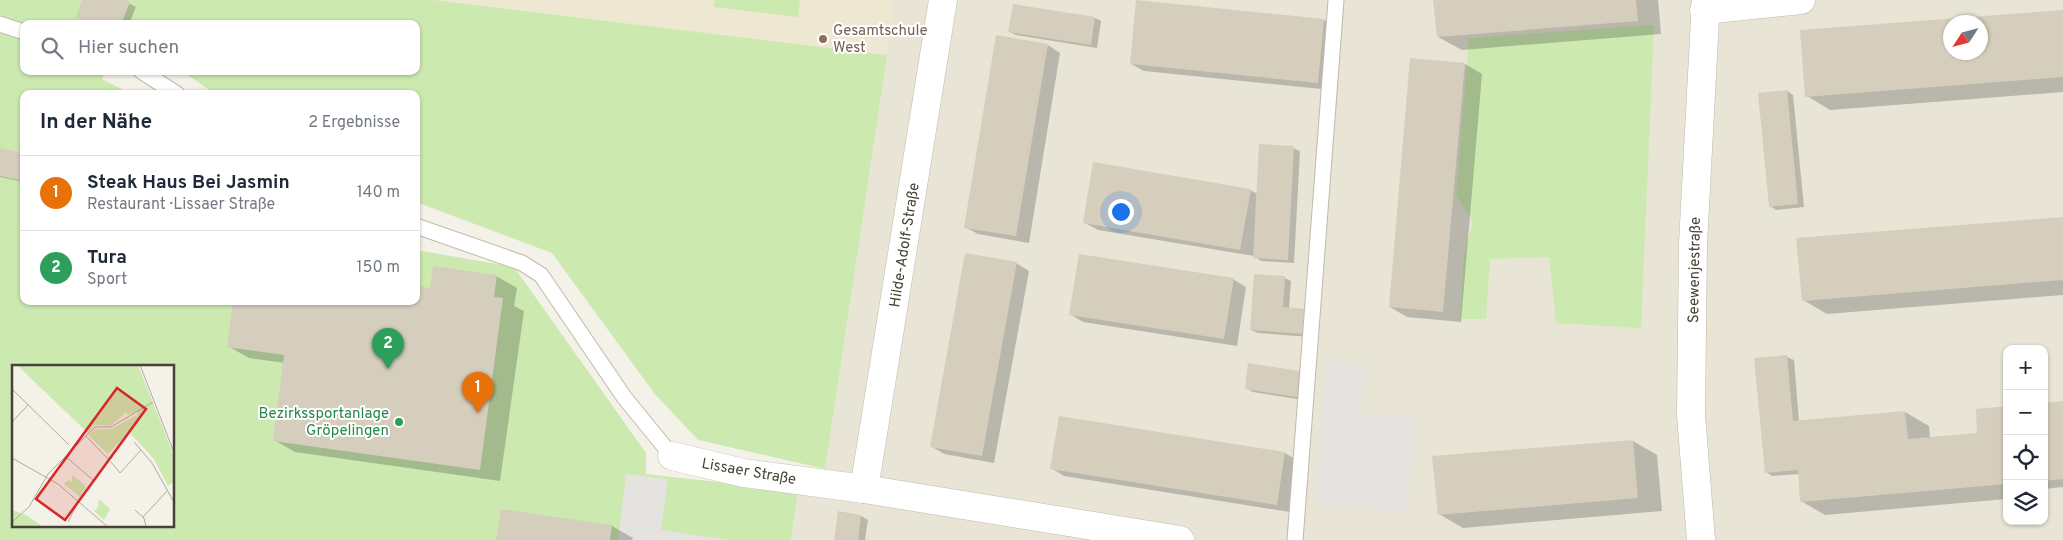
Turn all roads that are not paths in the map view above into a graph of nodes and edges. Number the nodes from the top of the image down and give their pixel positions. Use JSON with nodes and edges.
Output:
{"nodes":[{"id":1,"x":943,"y":0,"type":"edge"},
{"id":2,"x":1336,"y":0,"type":"edge"},
{"id":3,"x":1801,"y":0,"type":"edge"},
{"id":4,"x":1705,"y":5,"type":"edge"},
{"id":5,"x":0,"y":24,"type":"edge"},
{"id":6,"x":20,"y":31,"type":"edge"},
{"id":7,"x":148,"y":75,"type":"edge"},
{"id":8,"x":171,"y":90,"type":"edge"},
{"id":9,"x":420,"y":227,"type":"edge"},
{"id":10,"x":672,"y":456,"type":"joint"},
{"id":11,"x":864,"y":489,"type":"junction"},
{"id":12,"x":1180,"y":540,"type":"edge"},
{"id":13,"x":1295,"y":540,"type":"edge"},
{"id":14,"x":1701,"y":540,"type":"edge"}],
"edges":[{"from":1,"to":11,"type":"street","name":"Hilde-Adolf-Straße"},
{"from":2,"to":13,"type":"lane"},
{"from":3,"to":4,"type":"street"},
{"from":4,"to":14,"type":"street","name":"Seewenjestraße"},
{"from":5,"to":6,"type":"lane"},
{"from":7,"to":8,"type":"lane"},
{"from":9,"to":10,"type":"lane","name":"Lissaer Straße"},
{"from":10,"to":11,"type":"street","name":"Lissaer Straße"},
{"from":11,"to":12,"type":"street","name":"Lissaer Straße"}]}
